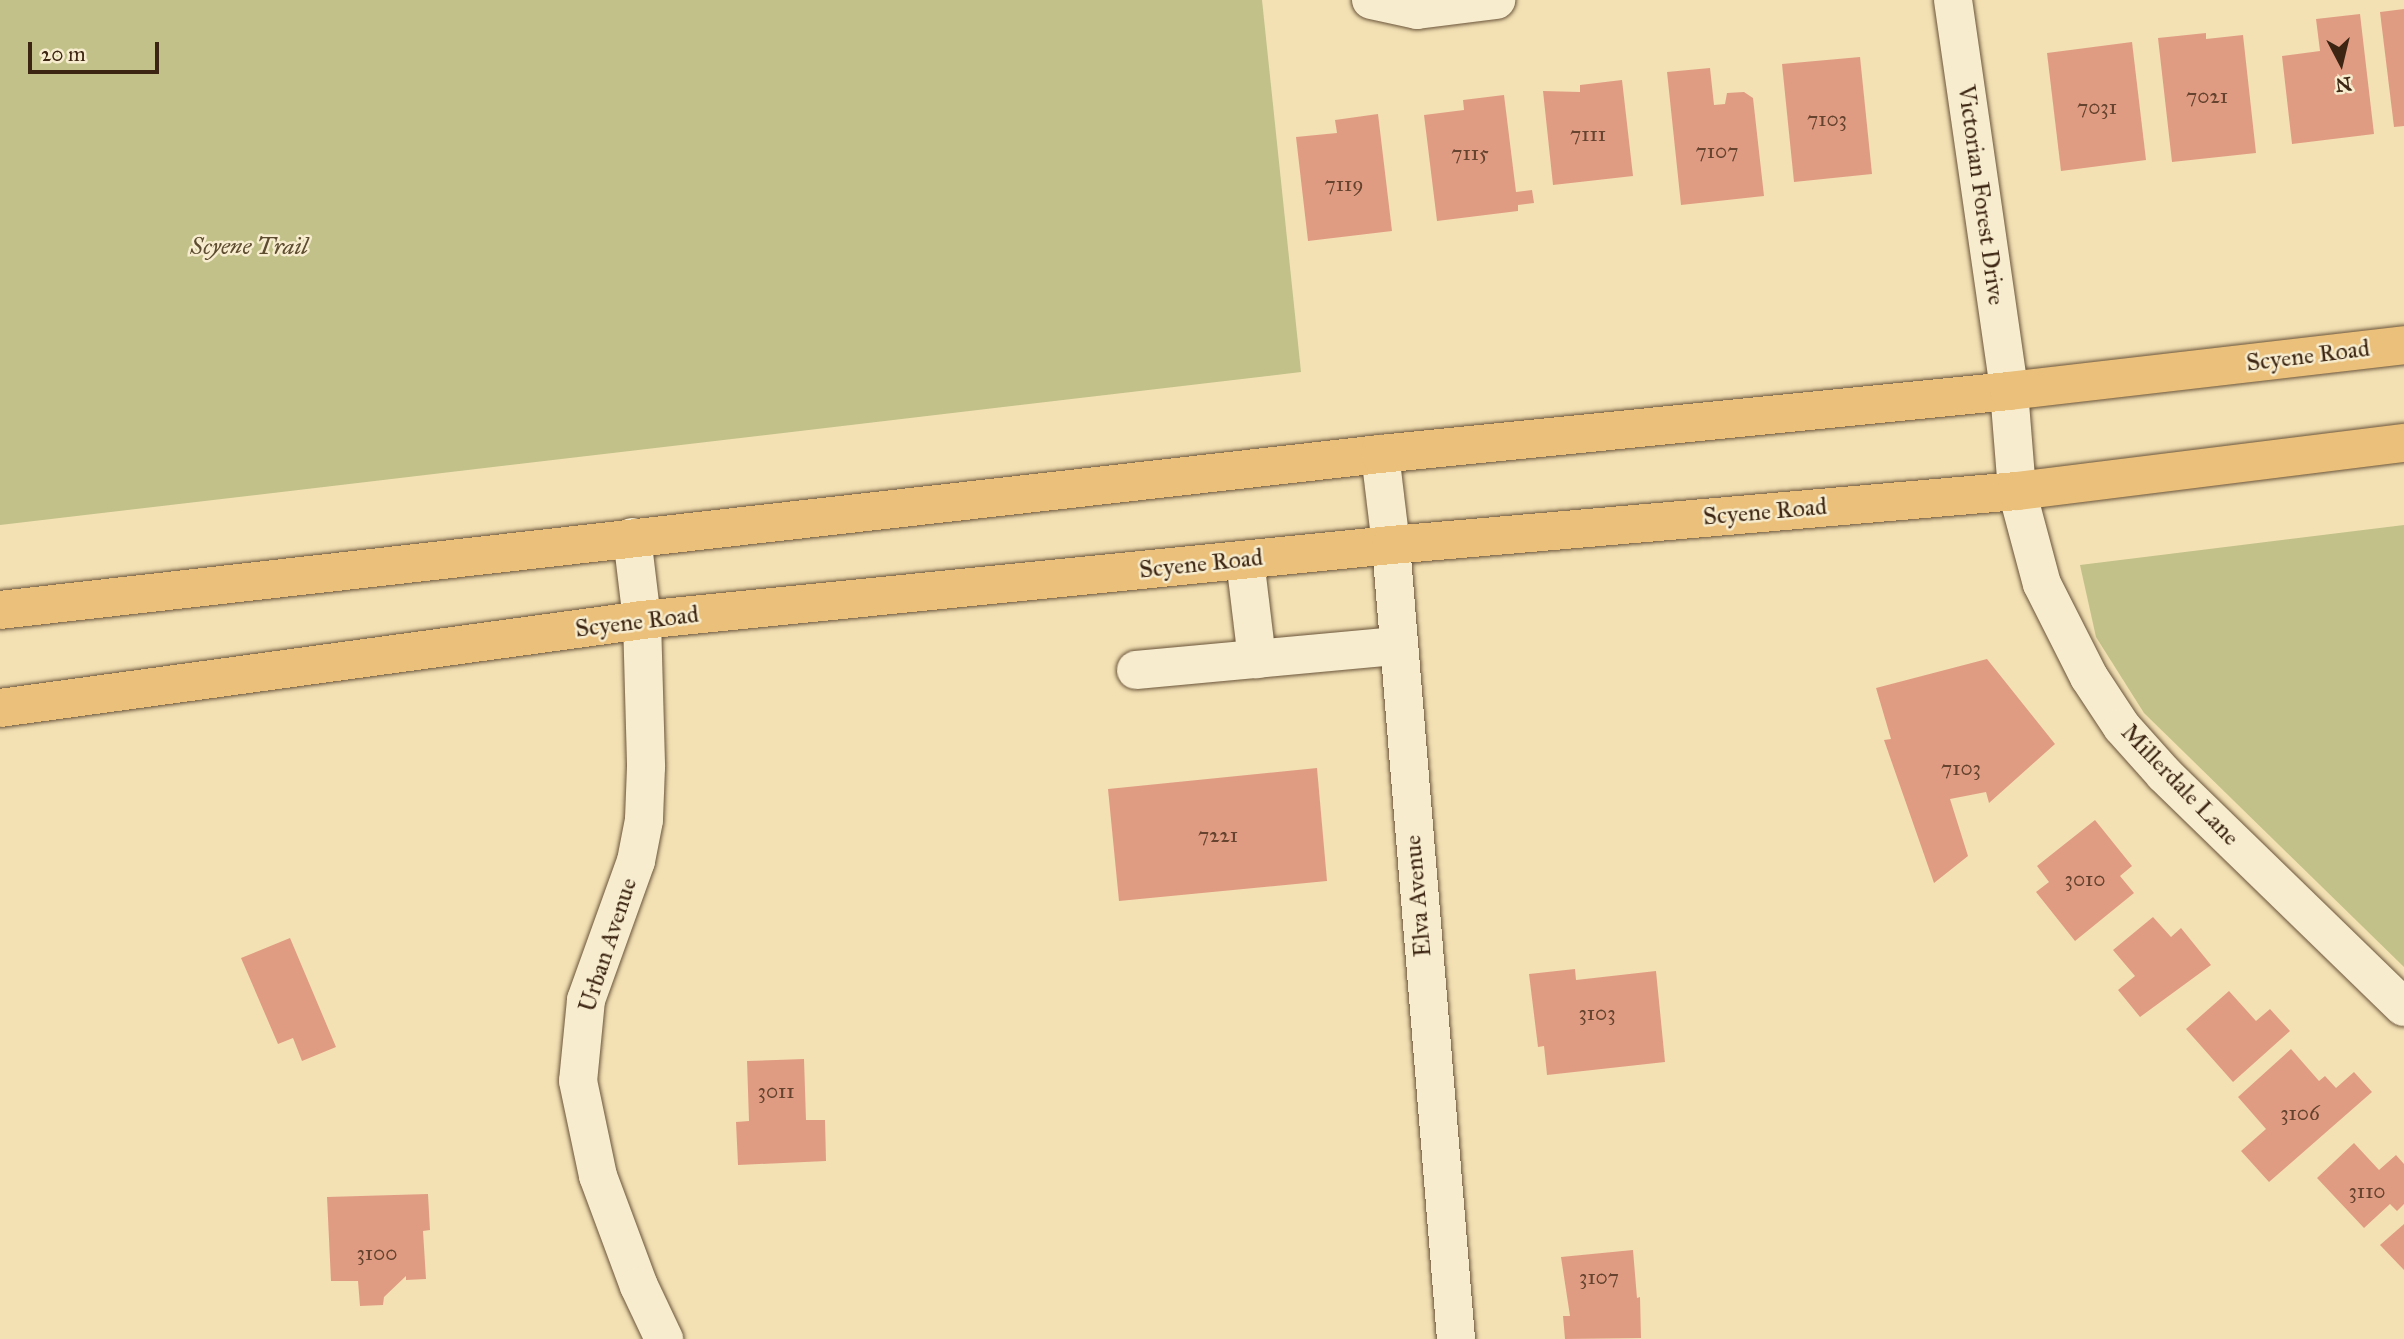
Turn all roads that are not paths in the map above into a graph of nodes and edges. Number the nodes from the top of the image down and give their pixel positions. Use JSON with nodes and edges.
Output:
{"nodes":[{"id":1,"x":1371,"y":0,"type":"edge"},
{"id":2,"x":1496,"y":0,"type":"edge"},
{"id":3,"x":1953,"y":0,"type":"edge"},
{"id":4,"x":2404,"y":345,"type":"edge"},
{"id":5,"x":2009,"y":391,"type":"junction"},
{"id":6,"x":2404,"y":443,"type":"edge"},
{"id":7,"x":1380,"y":454,"type":"junction"},
{"id":8,"x":2017,"y":491,"type":"junction"},
{"id":9,"x":632,"y":537,"type":"junction"},
{"id":10,"x":1391,"y":545,"type":"junction"},
{"id":11,"x":1245,"y":560,"type":"junction"},
{"id":12,"x":0,"y":610,"type":"edge"},
{"id":13,"x":642,"y":620,"type":"junction"},
{"id":14,"x":1397,"y":646,"type":"junction"},
{"id":15,"x":1257,"y":659,"type":"junction"},
{"id":16,"x":1136,"y":670,"type":"dead end"},
{"id":17,"x":0,"y":708,"type":"edge"},
{"id":18,"x":2404,"y":1007,"type":"edge"},
{"id":19,"x":664,"y":1339,"type":"edge"},
{"id":20,"x":1456,"y":1339,"type":"edge"}],
"edges":[{"from":1,"to":2,"type":"street"},
{"from":3,"to":5,"type":"street","name":"Victorian Forest Drive"},
{"from":4,"to":5,"type":"main road","name":"Scyene Road"},
{"from":5,"to":7,"type":"main road","name":"Scyene Road"},
{"from":5,"to":8,"type":"street","name":"Millerdale Lane"},
{"from":6,"to":8,"type":"main road","name":"Scyene Road"},
{"from":7,"to":9,"type":"main road","name":"Scyene Road"},
{"from":7,"to":10,"type":"street","name":"Elva Avenue"},
{"from":8,"to":10,"type":"main road","name":"Scyene Road"},
{"from":8,"to":18,"type":"street","name":"Millerdale Lane"},
{"from":9,"to":12,"type":"main road","name":"Scyene Road"},
{"from":9,"to":13,"type":"street","name":"Urban Avenue"},
{"from":10,"to":11,"type":"main road","name":"Scyene Road"},
{"from":10,"to":14,"type":"street","name":"Elva Avenue"},
{"from":11,"to":13,"type":"main road","name":"Scyene Road"},
{"from":11,"to":15,"type":"street"},
{"from":13,"to":17,"type":"main road","name":"Scyene Road"},
{"from":13,"to":19,"type":"street","name":"Urban Avenue"},
{"from":14,"to":15,"type":"street"},
{"from":14,"to":20,"type":"street","name":"Elva Avenue"},
{"from":15,"to":16,"type":"street"}]}
